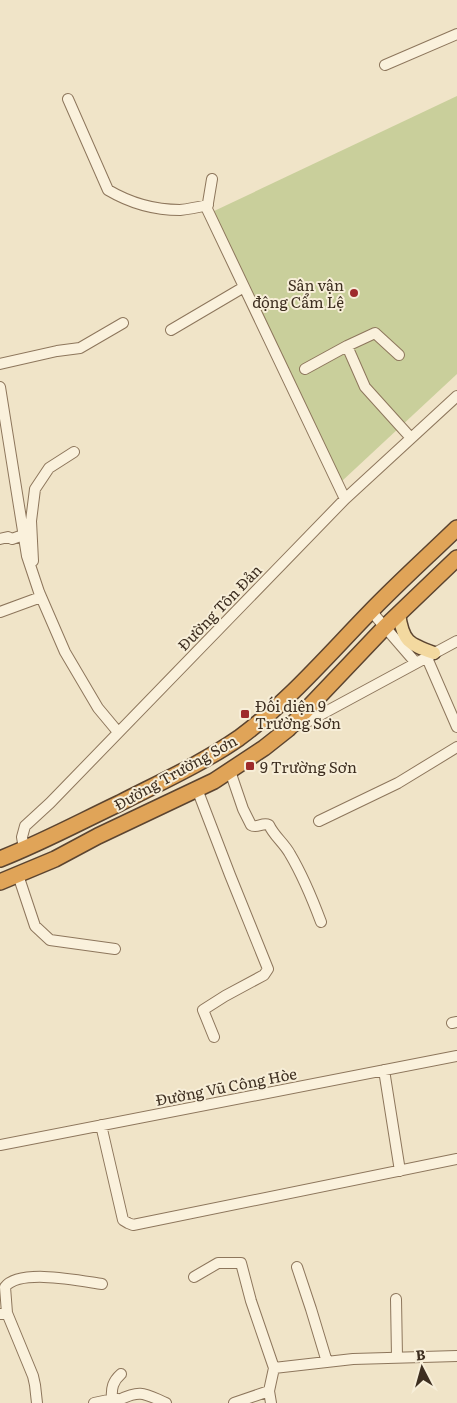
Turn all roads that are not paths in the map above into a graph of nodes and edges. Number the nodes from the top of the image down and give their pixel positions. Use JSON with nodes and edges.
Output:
{"nodes":[{"id":1,"x":457,"y":34,"type":"edge"},
{"id":2,"x":385,"y":65,"type":"dead end"},
{"id":3,"x":68,"y":99,"type":"dead end"},
{"id":4,"x":212,"y":179,"type":"dead end"},
{"id":5,"x":208,"y":205,"type":"junction"},
{"id":6,"x":244,"y":287,"type":"junction"},
{"id":7,"x":123,"y":323,"type":"dead end"},
{"id":8,"x":170,"y":330,"type":"dead end"},
{"id":9,"x":347,"y":346,"type":"junction"},
{"id":10,"x":399,"y":355,"type":"dead end"},
{"id":11,"x":0,"y":364,"type":"edge"},
{"id":12,"x":305,"y":369,"type":"dead end"},
{"id":13,"x":0,"y":387,"type":"edge"},
{"id":14,"x":457,"y":396,"type":"edge"},
{"id":15,"x":412,"y":438,"type":"junction"},
{"id":16,"x":74,"y":452,"type":"dead end"},
{"id":17,"x":345,"y":499,"type":"junction"},
{"id":18,"x":457,"y":528,"type":"edge"},
{"id":19,"x":23,"y":535,"type":"junction"},
{"id":20,"x":0,"y":539,"type":"edge"},
{"id":21,"x":457,"y":558,"type":"edge"},
{"id":22,"x":34,"y":577,"type":"junction"},
{"id":23,"x":41,"y":597,"type":"junction"},
{"id":24,"x":371,"y":611,"type":"junction"},
{"id":25,"x":0,"y":612,"type":"edge"},
{"id":26,"x":399,"y":614,"type":"junction"},
{"id":27,"x":385,"y":627,"type":"junction"},
{"id":28,"x":457,"y":641,"type":"edge"},
{"id":29,"x":431,"y":655,"type":"junction"},
{"id":30,"x":416,"y":663,"type":"junction"},
{"id":31,"x":457,"y":727,"type":"edge"},
{"id":32,"x":288,"y":729,"type":"junction"},
{"id":33,"x":118,"y":732,"type":"junction"},
{"id":34,"x":457,"y":747,"type":"edge"},
{"id":35,"x":230,"y":772,"type":"junction"},
{"id":36,"x":198,"y":789,"type":"junction"},
{"id":37,"x":319,"y":821,"type":"dead end"},
{"id":38,"x":24,"y":849,"type":"junction"},
{"id":39,"x":0,"y":859,"type":"edge"},
{"id":40,"x":18,"y":875,"type":"junction"},
{"id":41,"x":0,"y":882,"type":"edge"},
{"id":42,"x":321,"y":922,"type":"dead end"},
{"id":43,"x":115,"y":949,"type":"dead end"},
{"id":44,"x":214,"y":1037,"type":"dead end"},
{"id":45,"x":457,"y":1056,"type":"edge"},
{"id":46,"x":384,"y":1070,"type":"junction"},
{"id":47,"x":101,"y":1125,"type":"junction"},
{"id":48,"x":0,"y":1145,"type":"edge"},
{"id":49,"x":457,"y":1160,"type":"edge"},
{"id":50,"x":400,"y":1171,"type":"junction"},
{"id":51,"x":297,"y":1267,"type":"dead end"},
{"id":52,"x":194,"y":1277,"type":"dead end"},
{"id":53,"x":102,"y":1284,"type":"dead end"},
{"id":54,"x":396,"y":1299,"type":"dead end"},
{"id":55,"x":3,"y":1314,"type":"edge"},
{"id":56,"x":457,"y":1356,"type":"edge"},
{"id":57,"x":397,"y":1357,"type":"junction"},
{"id":58,"x":327,"y":1362,"type":"junction"},
{"id":59,"x":274,"y":1368,"type":"junction"},
{"id":60,"x":121,"y":1374,"type":"dead end"},
{"id":61,"x":270,"y":1391,"type":"junction"},
{"id":62,"x":117,"y":1401,"type":"edge"},
{"id":63,"x":37,"y":1403,"type":"edge"},
{"id":64,"x":94,"y":1403,"type":"edge"},
{"id":65,"x":166,"y":1403,"type":"edge"},
{"id":66,"x":234,"y":1403,"type":"edge"},
{"id":67,"x":272,"y":1403,"type":"edge"}],
"edges":[{"from":1,"to":2,"type":"street"},
{"from":3,"to":5,"type":"street"},
{"from":4,"to":5,"type":"street"},
{"from":5,"to":6,"type":"street"},
{"from":6,"to":8,"type":"street"},
{"from":6,"to":17,"type":"street"},
{"from":7,"to":11,"type":"street"},
{"from":9,"to":10,"type":"street"},
{"from":9,"to":12,"type":"street"},
{"from":9,"to":15,"type":"street"},
{"from":13,"to":19,"type":"street"},
{"from":14,"to":15,"type":"street","name":"Đường Tôn Đản"},
{"from":15,"to":17,"type":"street","name":"Đường Tôn Đản"},
{"from":16,"to":22,"type":"street"},
{"from":17,"to":33,"type":"street","name":"Đường Tôn Đản"},
{"from":18,"to":24,"type":"highway","name":"Đường Trường Sơn"},
{"from":19,"to":20,"type":"street"},
{"from":19,"to":22,"type":"street"},
{"from":21,"to":26,"type":"highway","name":"Đường Trường Sơn"},
{"from":22,"to":23,"type":"street"},
{"from":23,"to":25,"type":"street"},
{"from":23,"to":33,"type":"street"},
{"from":24,"to":27,"type":"street"},
{"from":24,"to":38,"type":"highway","name":"Đường Trường Sơn"},
{"from":26,"to":27,"type":"highway","name":"Đường Trường Sơn"},
{"from":26,"to":29,"type":"main road"},
{"from":27,"to":30,"type":"street"},
{"from":27,"to":32,"type":"highway","name":"Đường Trường Sơn"},
{"from":28,"to":29,"type":"street"},
{"from":29,"to":30,"type":"street"},
{"from":29,"to":31,"type":"street"},
{"from":30,"to":32,"type":"street"},
{"from":32,"to":35,"type":"highway","name":"Đường Trường Sơn"},
{"from":33,"to":38,"type":"street","name":"Đường Tôn Đản"},
{"from":34,"to":37,"type":"street"},
{"from":35,"to":36,"type":"highway","name":"Đường Trường Sơn"},
{"from":35,"to":42,"type":"street"},
{"from":36,"to":40,"type":"highway","name":"Đường Trường Sơn"},
{"from":36,"to":44,"type":"street"},
{"from":38,"to":39,"type":"highway","name":"Đường Trường Sơn"},
{"from":40,"to":41,"type":"highway","name":"Đường Trường Sơn"},
{"from":40,"to":43,"type":"street"},
{"from":45,"to":46,"type":"street","name":"Đường Vũ Công Hòe"},
{"from":46,"to":47,"type":"street","name":"Đường Vũ Công Hòe"},
{"from":46,"to":50,"type":"street"},
{"from":47,"to":48,"type":"street","name":"Đường Vũ Công Hòe"},
{"from":47,"to":50,"type":"street"},
{"from":49,"to":50,"type":"street"},
{"from":51,"to":58,"type":"street"},
{"from":52,"to":59,"type":"street"},
{"from":53,"to":55,"type":"street"},
{"from":54,"to":57,"type":"street"},
{"from":55,"to":63,"type":"street"},
{"from":56,"to":57,"type":"street"},
{"from":57,"to":58,"type":"street"},
{"from":58,"to":59,"type":"street"},
{"from":59,"to":61,"type":"street"},
{"from":60,"to":62,"type":"street"},
{"from":61,"to":66,"type":"street"},
{"from":61,"to":67,"type":"street"},
{"from":62,"to":64,"type":"street"},
{"from":62,"to":65,"type":"street"}]}
